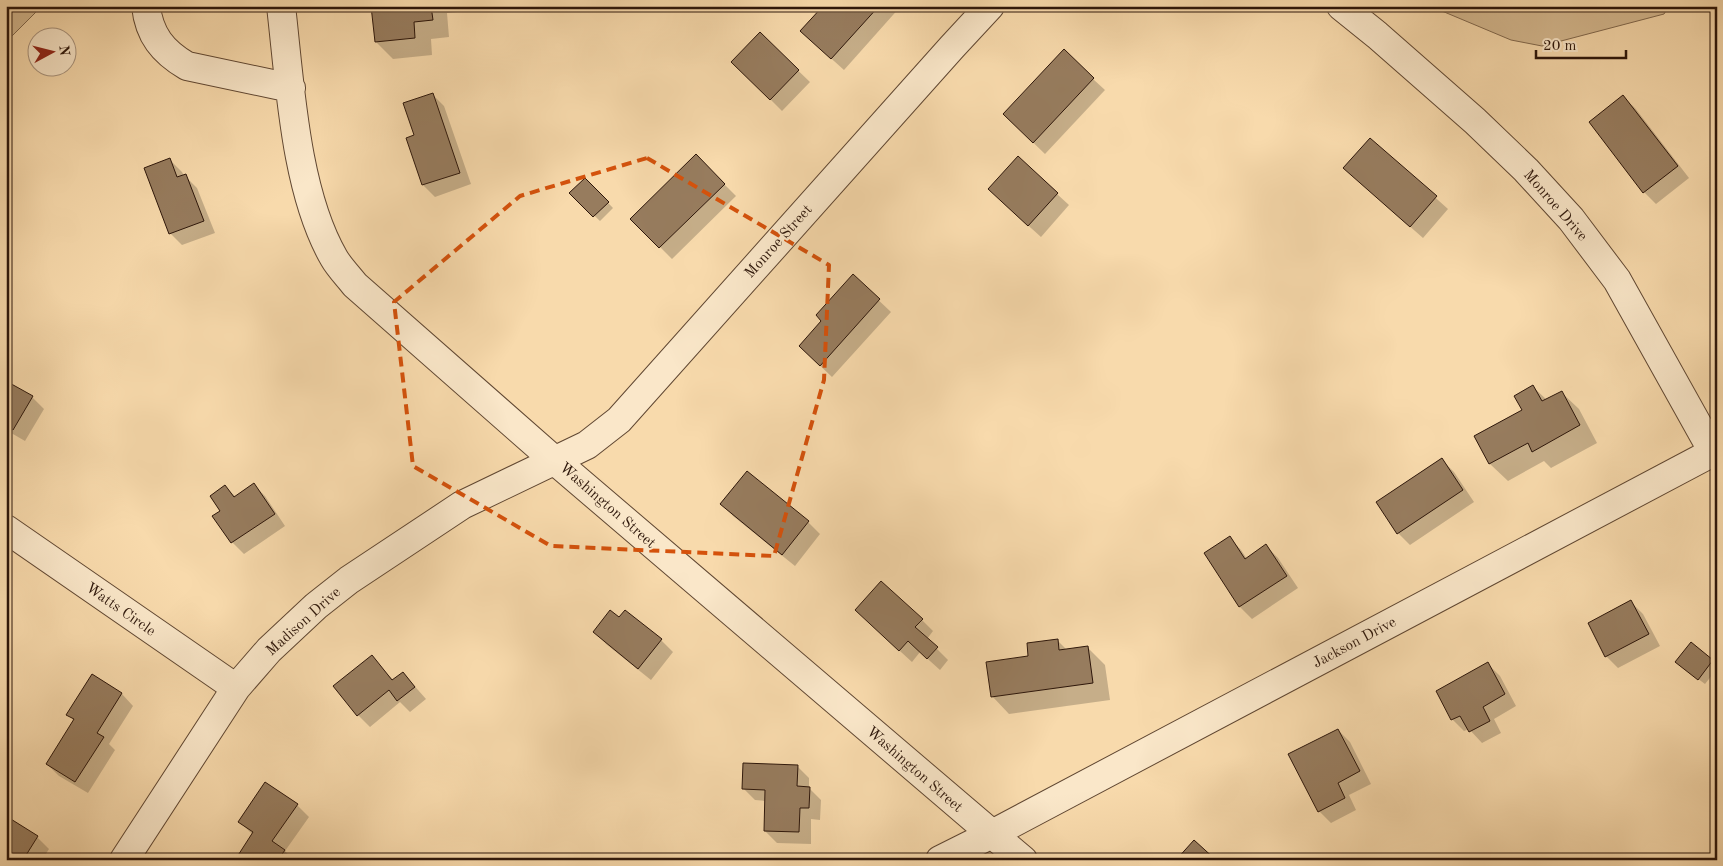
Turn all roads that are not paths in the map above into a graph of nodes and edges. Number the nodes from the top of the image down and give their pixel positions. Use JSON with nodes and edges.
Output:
{"nodes":[{"id":1,"x":146,"y":6,"type":"edge"},
{"id":2,"x":281,"y":6,"type":"edge"},
{"id":3,"x":990,"y":6,"type":"edge"},
{"id":4,"x":1341,"y":6,"type":"edge"},
{"id":5,"x":291,"y":88,"type":"junction"},
{"id":6,"x":1715,"y":451,"type":"edge"},
{"id":7,"x":554,"y":460,"type":"junction"},
{"id":8,"x":6,"y":529,"type":"edge"},
{"id":9,"x":236,"y":688,"type":"junction"},
{"id":10,"x":992,"y":834,"type":"junction"},
{"id":11,"x":124,"y":860,"type":"edge"},
{"id":12,"x":940,"y":860,"type":"edge"},
{"id":13,"x":1023,"y":860,"type":"edge"}],
"edges":[{"from":1,"to":5,"type":"street"},
{"from":2,"to":5,"type":"street","name":"Washington Street"},
{"from":3,"to":7,"type":"street","name":"Monroe Street"},
{"from":4,"to":6,"type":"street","name":"Monroe Drive"},
{"from":5,"to":7,"type":"street","name":"Washington Street"},
{"from":6,"to":10,"type":"street","name":"Jackson Drive"},
{"from":7,"to":9,"type":"street","name":"Madison Drive"},
{"from":7,"to":10,"type":"street","name":"Washington Street"},
{"from":8,"to":9,"type":"street","name":"Watts Circle"},
{"from":9,"to":11,"type":"street","name":"Madison Drive"},
{"from":10,"to":12,"type":"street","name":"Jackson Drive"},
{"from":10,"to":13,"type":"street","name":"Washington Street"}]}
